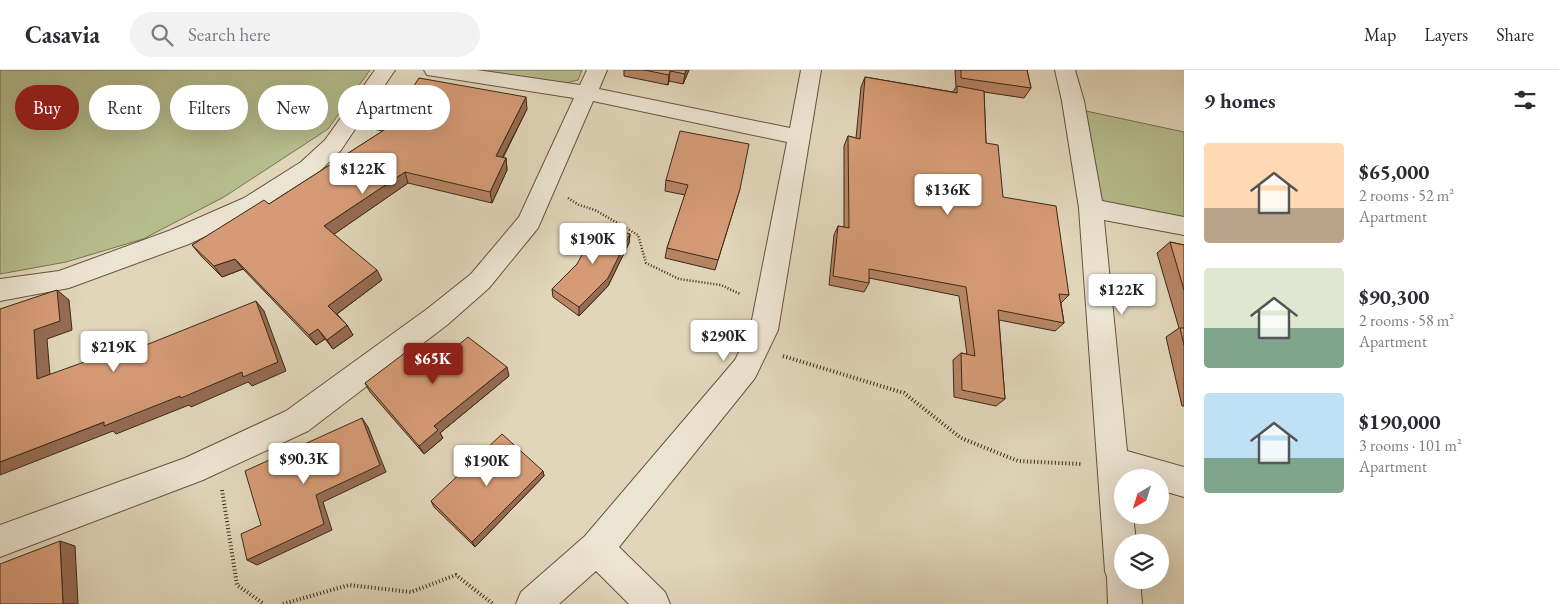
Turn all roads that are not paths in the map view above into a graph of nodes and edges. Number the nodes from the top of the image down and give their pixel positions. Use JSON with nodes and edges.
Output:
{"nodes":[{"id":1,"x":385,"y":70,"type":"edge"},
{"id":2,"x":434,"y":70,"type":"edge"},
{"id":3,"x":811,"y":70,"type":"edge"},
{"id":4,"x":1065,"y":70,"type":"edge"},
{"id":5,"x":591,"y":82,"type":"edge"},
{"id":6,"x":798,"y":137,"type":"junction"},
{"id":7,"x":1091,"y":208,"type":"junction"},
{"id":8,"x":1184,"y":226,"type":"edge"},
{"id":9,"x":0,"y":290,"type":"edge"},
{"id":10,"x":1114,"y":469,"type":"edge"},
{"id":11,"x":1169,"y":479,"type":"edge"},
{"id":12,"x":1184,"y":482,"type":"edge"},
{"id":13,"x":0,"y":541,"type":"edge"},
{"id":14,"x":597,"y":548,"type":"junction"},
{"id":15,"x":1124,"y":589,"type":"edge"},
{"id":16,"x":533,"y":604,"type":"edge"},
{"id":17,"x":653,"y":604,"type":"edge"},
{"id":18,"x":1125,"y":604,"type":"edge"}],
"edges":[{"from":1,"to":9,"type":"street"},
{"from":2,"to":5,"type":"street"},
{"from":3,"to":6,"type":"street"},
{"from":4,"to":7,"type":"street"},
{"from":5,"to":6,"type":"street"},
{"from":5,"to":13,"type":"street"},
{"from":6,"to":14,"type":"street"},
{"from":7,"to":8,"type":"street"},
{"from":7,"to":10,"type":"street"},
{"from":11,"to":12,"type":"street"},
{"from":14,"to":16,"type":"street"},
{"from":14,"to":17,"type":"street"},
{"from":15,"to":18,"type":"street"}]}
